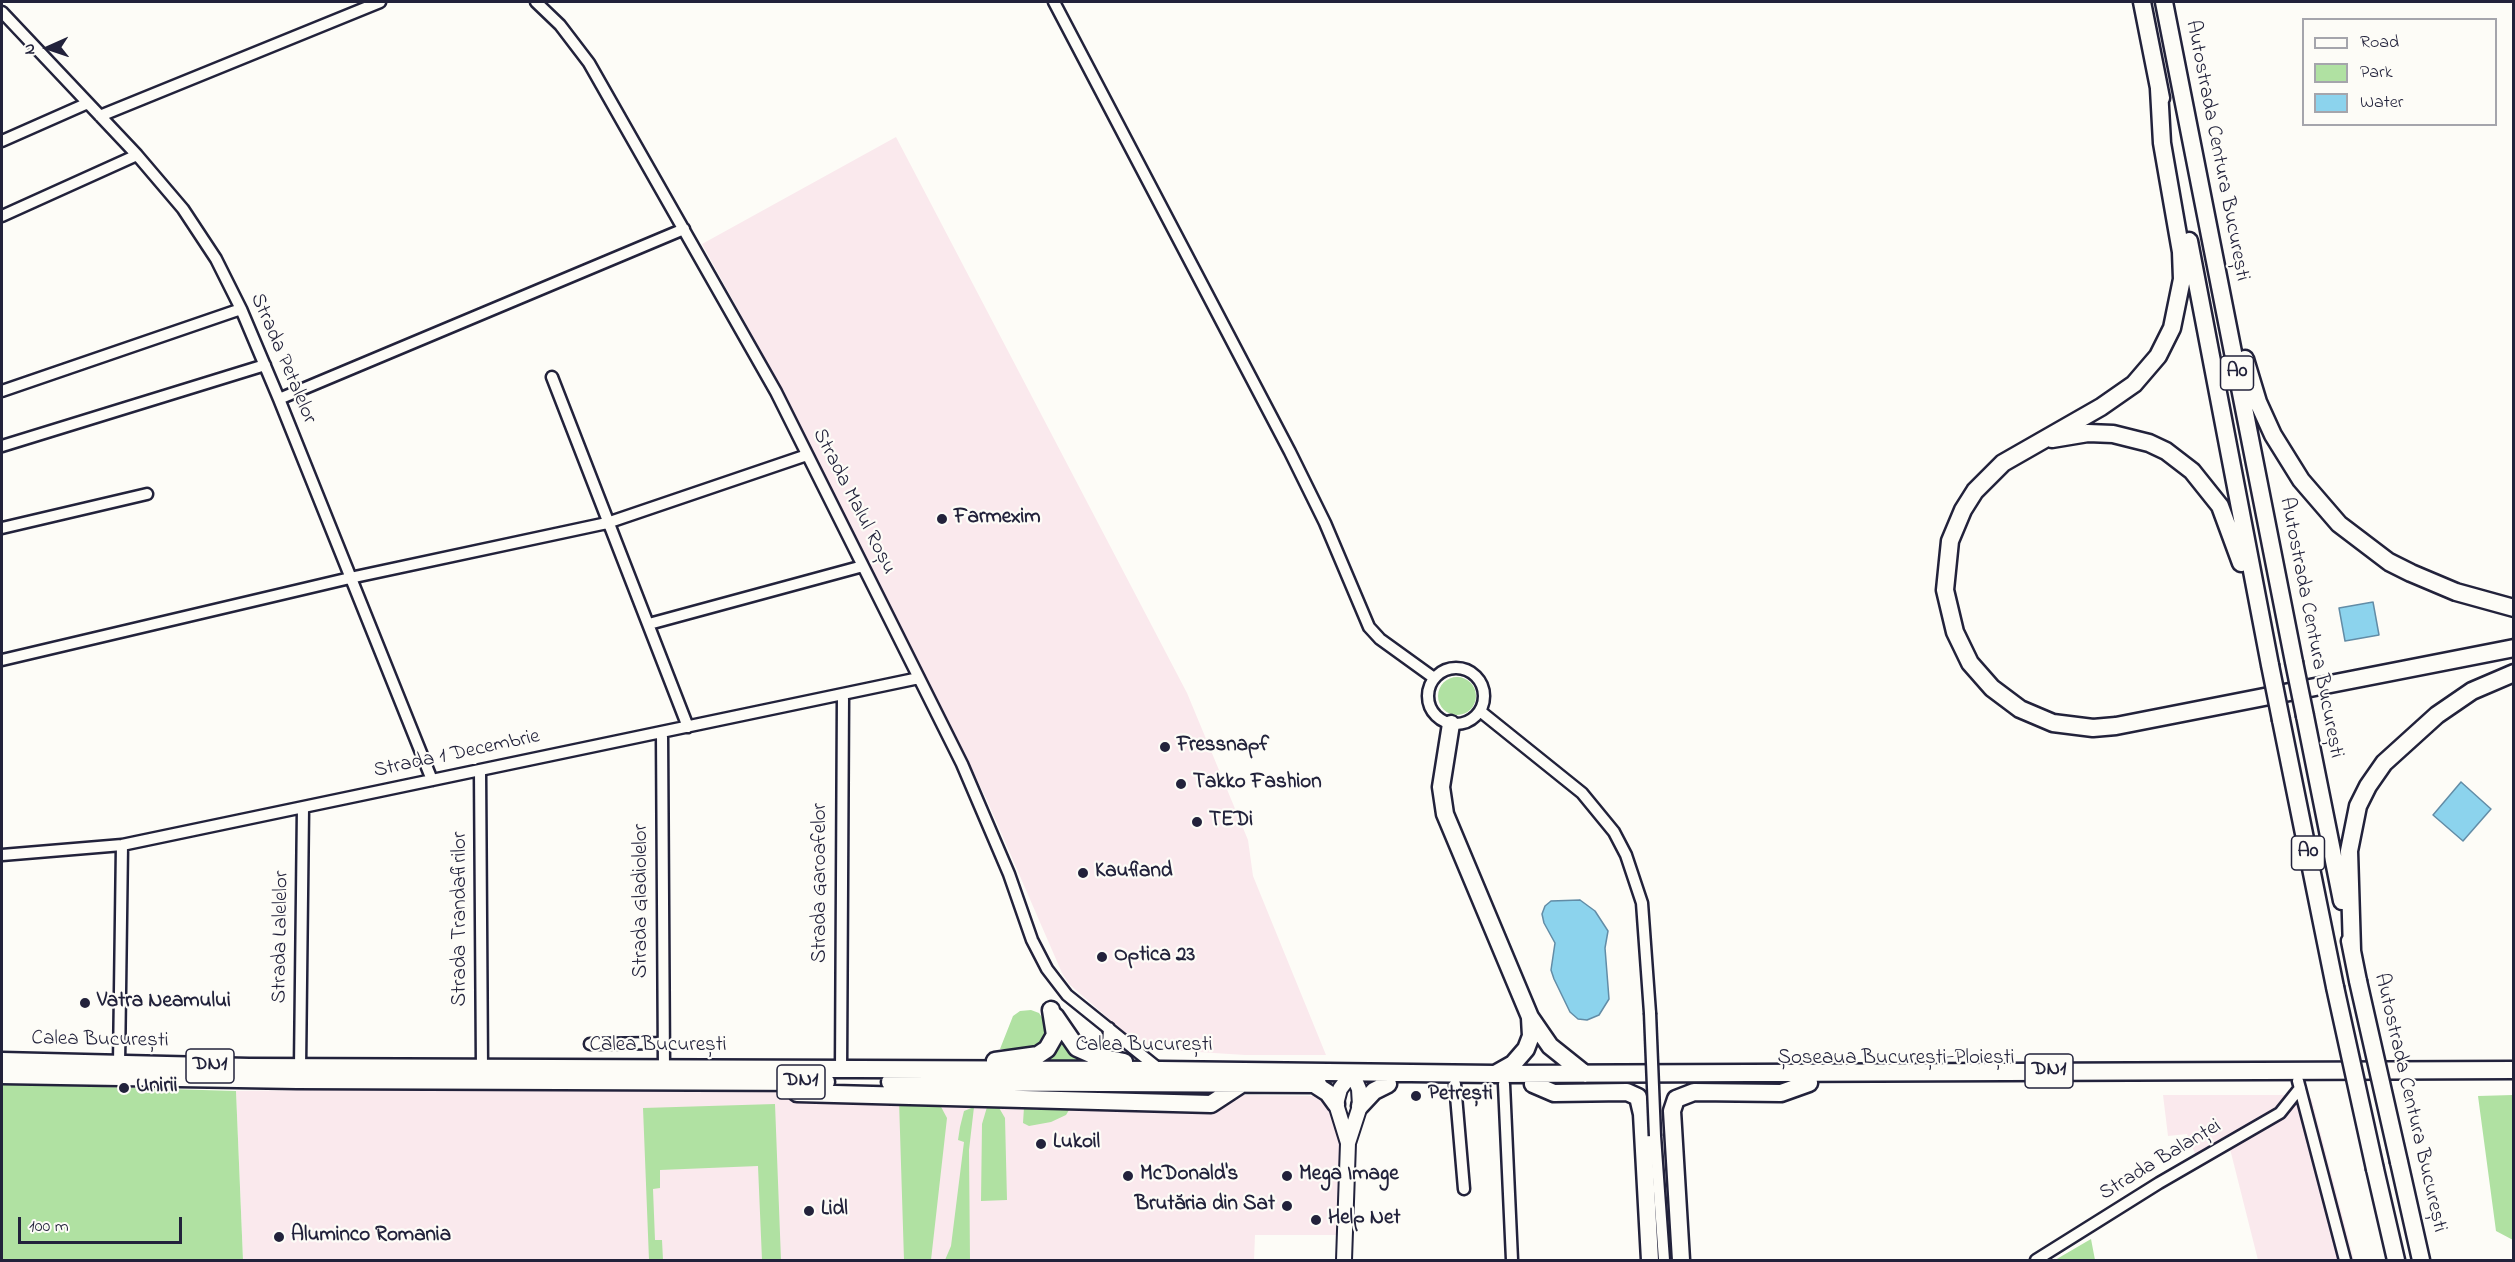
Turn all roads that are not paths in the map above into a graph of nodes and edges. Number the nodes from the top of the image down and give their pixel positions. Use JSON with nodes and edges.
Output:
{"nodes":[{"id":1,"x":380,"y":2,"type":"edge"},
{"id":2,"x":536,"y":2,"type":"edge"},
{"id":3,"x":1054,"y":2,"type":"edge"},
{"id":4,"x":2142,"y":2,"type":"edge"},
{"id":5,"x":2164,"y":2,"type":"edge"},
{"id":6,"x":2,"y":12,"type":"edge"},
{"id":7,"x":2180,"y":83,"type":"junction"},
{"id":8,"x":2159,"y":89,"type":"junction"},
{"id":9,"x":88,"y":103,"type":"junction"},
{"id":10,"x":100,"y":116,"type":"junction"},
{"id":11,"x":2,"y":141,"type":"edge"},
{"id":12,"x":137,"y":155,"type":"junction"},
{"id":13,"x":2,"y":216,"type":"edge"},
{"id":14,"x":684,"y":229,"type":"junction"},
{"id":15,"x":241,"y":309,"type":"junction"},
{"id":16,"x":266,"y":365,"type":"junction"},
{"id":17,"x":552,"y":377,"type":"dead end"},
{"id":18,"x":2,"y":391,"type":"edge"},
{"id":19,"x":279,"y":399,"type":"junction"},
{"id":20,"x":2036,"y":443,"type":"junction"},
{"id":21,"x":2,"y":446,"type":"edge"},
{"id":22,"x":807,"y":455,"type":"junction"},
{"id":23,"x":147,"y":494,"type":"dead end"},
{"id":24,"x":607,"y":523,"type":"junction"},
{"id":25,"x":2,"y":528,"type":"edge"},
{"id":26,"x":863,"y":566,"type":"junction"},
{"id":27,"x":350,"y":578,"type":"junction"},
{"id":28,"x":2514,"y":608,"type":"edge"},
{"id":29,"x":649,"y":624,"type":"junction"},
{"id":30,"x":2265,"y":642,"type":"junction"},
{"id":31,"x":2514,"y":648,"type":"edge"},
{"id":32,"x":2,"y":660,"type":"edge"},
{"id":33,"x":2514,"y":673,"type":"edge"},
{"id":34,"x":919,"y":678,"type":"junction"},
{"id":35,"x":1434,"y":678,"type":"junction"},
{"id":36,"x":843,"y":695,"type":"junction"},
{"id":37,"x":1480,"y":711,"type":"junction"},
{"id":38,"x":1451,"y":724,"type":"junction"},
{"id":39,"x":688,"y":727,"type":"junction"},
{"id":40,"x":662,"y":733,"type":"junction"},
{"id":41,"x":480,"y":770,"type":"junction"},
{"id":42,"x":432,"y":780,"type":"junction"},
{"id":43,"x":303,"y":808,"type":"junction"},
{"id":44,"x":122,"y":845,"type":"junction"},
{"id":45,"x":2,"y":854,"type":"edge"},
{"id":46,"x":2352,"y":950,"type":"junction"},
{"id":47,"x":1530,"y":1017,"type":"junction"},
{"id":48,"x":1109,"y":1028,"type":"junction"},
{"id":49,"x":664,"y":1043,"type":"junction"},
{"id":50,"x":590,"y":1044,"type":"dead end"},
{"id":51,"x":1095,"y":1056,"type":"junction"},
{"id":52,"x":2,"y":1061,"type":"edge"},
{"id":53,"x":119,"y":1064,"type":"junction"},
{"id":54,"x":300,"y":1067,"type":"junction"},
{"id":55,"x":482,"y":1068,"type":"junction"},
{"id":56,"x":940,"y":1070,"type":"junction"},
{"id":57,"x":1160,"y":1070,"type":"junction"},
{"id":58,"x":2514,"y":1070,"type":"edge"},
{"id":59,"x":841,"y":1071,"type":"junction"},
{"id":60,"x":1585,"y":1074,"type":"junction"},
{"id":61,"x":2,"y":1075,"type":"edge"},
{"id":62,"x":663,"y":1076,"type":"junction"},
{"id":63,"x":1314,"y":1078,"type":"junction"},
{"id":64,"x":1500,"y":1079,"type":"junction"},
{"id":65,"x":1351,"y":1080,"type":"junction"},
{"id":66,"x":2514,"y":1080,"type":"edge"},
{"id":67,"x":1809,"y":1083,"type":"junction"},
{"id":68,"x":1388,"y":1084,"type":"junction"},
{"id":69,"x":1455,"y":1084,"type":"junction"},
{"id":70,"x":1533,"y":1084,"type":"junction"},
{"id":71,"x":2299,"y":1085,"type":"junction"},
{"id":72,"x":1336,"y":1104,"type":"junction"},
{"id":73,"x":1360,"y":1106,"type":"junction"},
{"id":74,"x":1348,"y":1143,"type":"junction"},
{"id":75,"x":1464,"y":1189,"type":"dead end"},
{"id":76,"x":1344,"y":1260,"type":"edge"},
{"id":77,"x":1512,"y":1260,"type":"edge"},
{"id":78,"x":1650,"y":1260,"type":"edge"},
{"id":79,"x":1664,"y":1260,"type":"edge"},
{"id":80,"x":1681,"y":1260,"type":"edge"},
{"id":81,"x":2036,"y":1260,"type":"edge"},
{"id":82,"x":2345,"y":1260,"type":"edge"},
{"id":83,"x":2396,"y":1260,"type":"edge"},
{"id":84,"x":2421,"y":1260,"type":"edge"}],
"edges":[{"from":1,"to":10,"type":"street"},
{"from":2,"to":14,"type":"street","name":"Strada Malul Roșu"},
{"from":3,"to":35,"type":"street"},
{"from":4,"to":8,"type":"highway","name":"Autostrada Centura București","number":"A0"},
{"from":5,"to":7,"type":"highway","name":"Autostrada Centura București","number":"A0"},
{"from":6,"to":9,"type":"street","name":"Strada Petalelor"},
{"from":7,"to":28,"type":"highway"},
{"from":7,"to":46,"type":"highway","name":"Autostrada Centura București","number":"A0","bridge":true},
{"from":8,"to":20,"type":"highway"},
{"from":8,"to":30,"type":"highway","name":"Autostrada Centura București","number":"A0"},
{"from":9,"to":10,"type":"street","name":"Strada Petalelor"},
{"from":9,"to":11,"type":"street"},
{"from":10,"to":12,"type":"street","name":"Strada Petalelor"},
{"from":12,"to":13,"type":"street"},
{"from":12,"to":15,"type":"street","name":"Strada Petalelor"},
{"from":14,"to":19,"type":"street"},
{"from":14,"to":22,"type":"street","name":"Strada Malul Roșu"},
{"from":15,"to":16,"type":"street","name":"Strada Petalelor"},
{"from":15,"to":18,"type":"street"},
{"from":16,"to":19,"type":"street","name":"Strada Petalelor"},
{"from":16,"to":21,"type":"street"},
{"from":17,"to":24,"type":"street"},
{"from":19,"to":27,"type":"street","name":"Strada Petalelor"},
{"from":20,"to":30,"type":"highway"},
{"from":20,"to":31,"type":"highway"},
{"from":22,"to":24,"type":"street"},
{"from":22,"to":26,"type":"street","name":"Strada Malul Roșu"},
{"from":23,"to":25,"type":"street"},
{"from":24,"to":27,"type":"street"},
{"from":24,"to":29,"type":"street"},
{"from":26,"to":29,"type":"street"},
{"from":26,"to":34,"type":"street","name":"Strada Malul Roșu"},
{"from":27,"to":32,"type":"street"},
{"from":27,"to":42,"type":"street","name":"Strada Petalelor"},
{"from":29,"to":39,"type":"street"},
{"from":30,"to":83,"type":"highway","name":"Autostrada Centura București","number":"A0","bridge":true},
{"from":33,"to":46,"type":"highway"},
{"from":34,"to":36,"type":"street","name":"Strada 1 Decembrie"},
{"from":34,"to":48,"type":"street","name":"Strada Malul Roșu"},
{"from":35,"to":37,"type":"street"},
{"from":35,"to":38,"type":"street"},
{"from":36,"to":39,"type":"street","name":"Strada 1 Decembrie"},
{"from":36,"to":59,"type":"street","name":"Strada Garoafelor"},
{"from":37,"to":38,"type":"street"},
{"from":37,"to":79,"type":"street","bridge":true},
{"from":38,"to":47,"type":"highway"},
{"from":39,"to":40,"type":"street","name":"Strada 1 Decembrie"},
{"from":40,"to":41,"type":"street","name":"Strada 1 Decembrie"},
{"from":40,"to":49,"type":"street","name":"Strada Gladiolelor"},
{"from":41,"to":42,"type":"street","name":"Strada 1 Decembrie"},
{"from":41,"to":55,"type":"street","name":"Strada Trandafirilor"},
{"from":42,"to":43,"type":"street","name":"Strada 1 Decembrie"},
{"from":43,"to":44,"type":"street","name":"Strada 1 Decembrie"},
{"from":43,"to":54,"type":"street","name":"Strada Lalelelor"},
{"from":44,"to":45,"type":"street","name":"Strada 1 Decembrie"},
{"from":44,"to":53,"type":"street"},
{"from":46,"to":84,"type":"highway","name":"Autostrada Centura București","number":"A0","bridge":true},
{"from":47,"to":60,"type":"highway"},
{"from":47,"to":64,"type":"highway"},
{"from":48,"to":51,"type":"street"},
{"from":48,"to":57,"type":"street","name":"Strada Malul Roșu"},
{"from":49,"to":50,"type":"street"},
{"from":49,"to":62,"type":"street","name":"Strada Gladiolelor"},
{"from":51,"to":56,"type":"highway"},
{"from":51,"to":57,"type":"highway"},
{"from":52,"to":53,"type":"highway","name":"Calea București","number":"DN1"},
{"from":53,"to":54,"type":"highway","name":"Calea București","number":"DN1"},
{"from":54,"to":55,"type":"highway","name":"Calea București","number":"DN1"},
{"from":55,"to":62,"type":"highway","name":"Calea București","number":"DN1"},
{"from":56,"to":57,"type":"highway","name":"Calea București","number":"DN1"},
{"from":56,"to":59,"type":"highway","name":"Calea București","number":"DN1"},
{"from":57,"to":63,"type":"highway","name":"Calea București","number":"DN1"},
{"from":58,"to":60,"type":"highway","name":"Șoseaua București-Ploiești","number":"DN1"},
{"from":59,"to":62,"type":"highway","name":"Calea București","number":"DN1"},
{"from":60,"to":64,"type":"highway","name":"Șoseaua București-Ploiești","number":"DN1"},
{"from":61,"to":62,"type":"highway","name":"Calea București","number":"DN1"},
{"from":62,"to":63,"type":"highway","number":"DN1"},
{"from":63,"to":65,"type":"highway","name":"Șoseaua București-Ploiești","number":"DN1"},
{"from":63,"to":72,"type":"highway"},
{"from":64,"to":65,"type":"highway","name":"Șoseaua București-Ploiești","number":"DN1"},
{"from":64,"to":69,"type":"highway","name":"Șoseaua București-Ploiești","number":"DN1"},
{"from":64,"to":70,"type":"highway","name":"Șoseaua București-Ploiești","number":"DN1"},
{"from":64,"to":77,"type":"street"},
{"from":65,"to":68,"type":"highway","name":"Șoseaua București-Ploiești","number":"DN1"},
{"from":65,"to":72,"type":"main road"},
{"from":65,"to":73,"type":"main road"},
{"from":66,"to":71,"type":"highway","name":"Șoseaua București-Ploiești","number":"DN1"},
{"from":67,"to":70,"type":"highway","name":"Șoseaua București-Ploiești","number":"DN1"},
{"from":67,"to":71,"type":"highway","name":"Șoseaua București-Ploiești","number":"DN1"},
{"from":67,"to":80,"type":"highway"},
{"from":68,"to":69,"type":"highway","name":"Șoseaua București-Ploiești","number":"DN1"},
{"from":68,"to":73,"type":"highway"},
{"from":69,"to":75,"type":"street"},
{"from":70,"to":78,"type":"highway"},
{"from":71,"to":81,"type":"street","name":"Strada Balanței"},
{"from":71,"to":82,"type":"street"},
{"from":72,"to":74,"type":"main road"},
{"from":73,"to":74,"type":"main road"},
{"from":74,"to":76,"type":"main road"}]}
